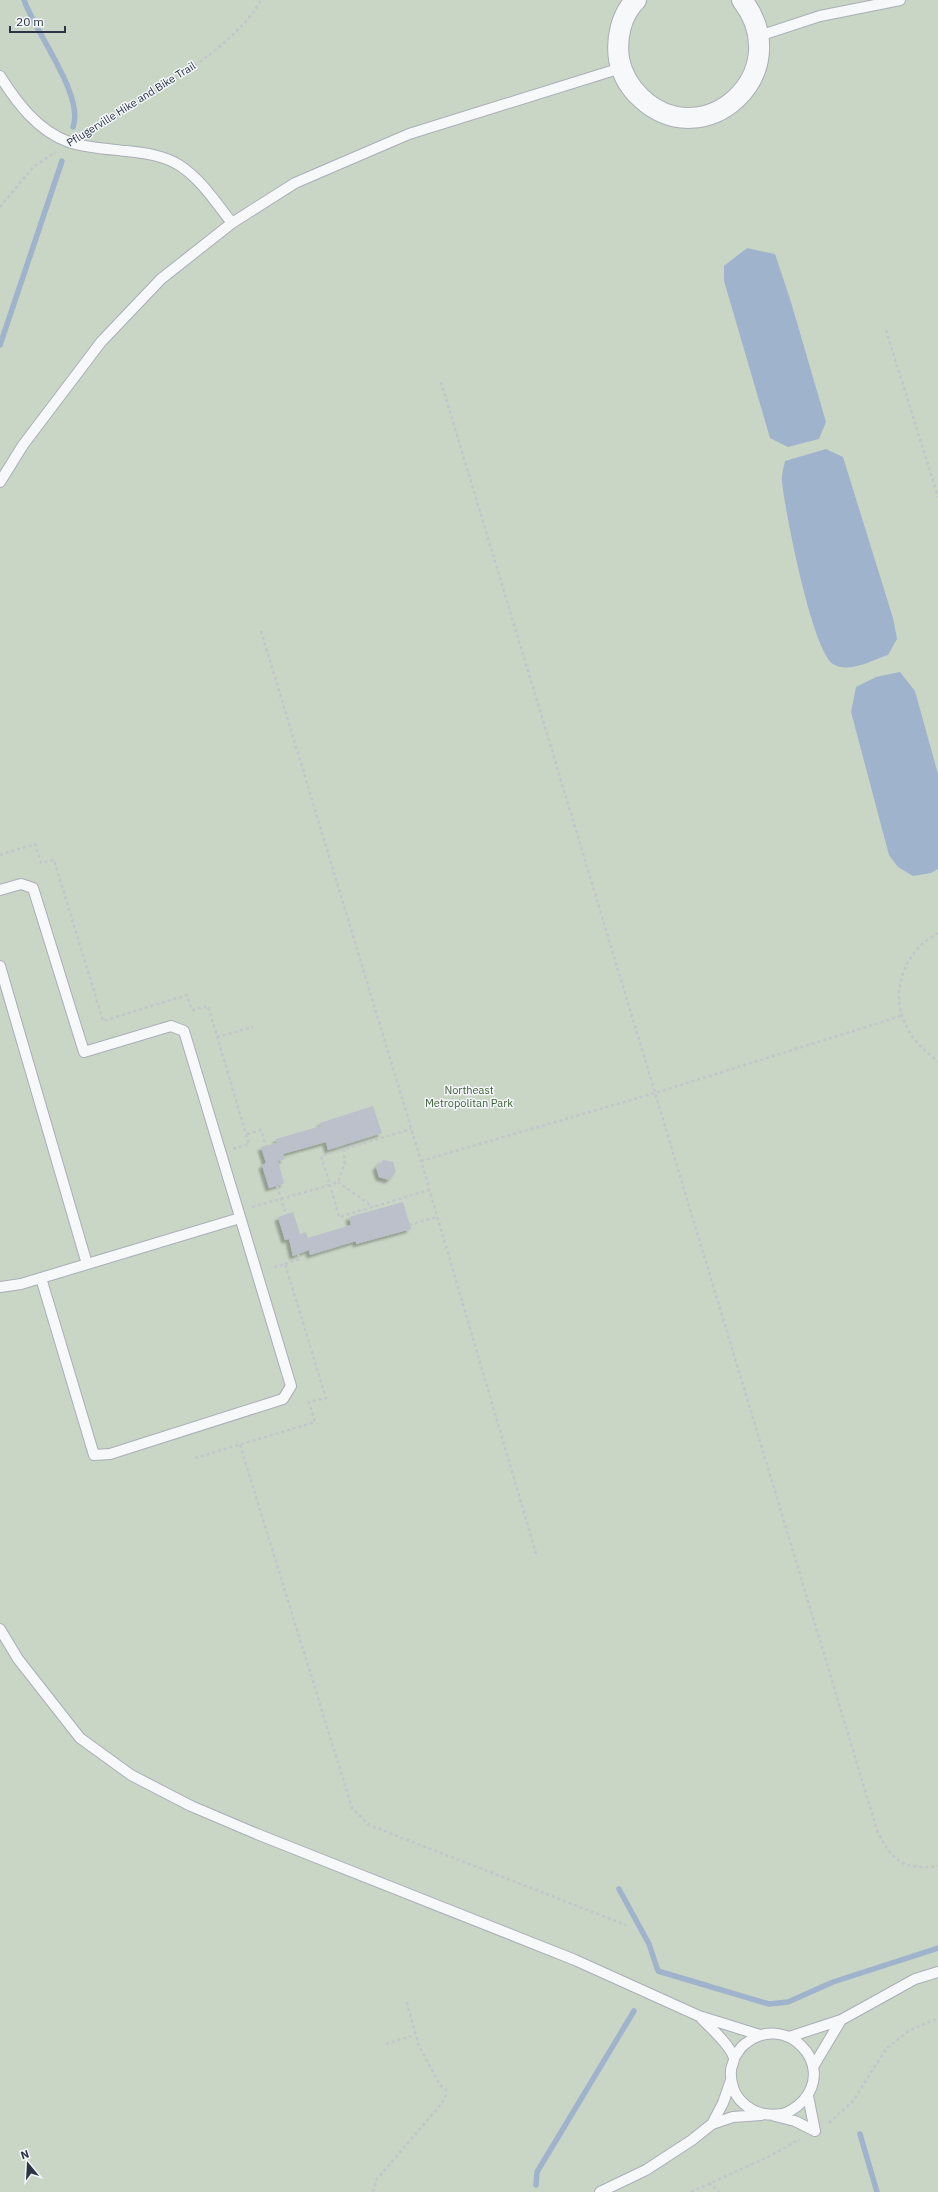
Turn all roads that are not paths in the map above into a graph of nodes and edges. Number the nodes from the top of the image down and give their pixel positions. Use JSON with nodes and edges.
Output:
{"nodes":[{"id":1,"x":636,"y":0,"type":"edge"},
{"id":2,"x":742,"y":0,"type":"edge"},
{"id":3,"x":900,"y":0,"type":"edge"},
{"id":4,"x":759,"y":36,"type":"junction"},
{"id":5,"x":621,"y":68,"type":"junction"},
{"id":6,"x":0,"y":76,"type":"edge"},
{"id":7,"x":232,"y":223,"type":"junction"},
{"id":8,"x":0,"y":482,"type":"edge"},
{"id":9,"x":0,"y":890,"type":"edge"},
{"id":10,"x":0,"y":966,"type":"edge"},
{"id":11,"x":240,"y":1218,"type":"junction"},
{"id":12,"x":87,"y":1264,"type":"junction"},
{"id":13,"x":41,"y":1278,"type":"junction"},
{"id":14,"x":0,"y":1287,"type":"edge"},
{"id":15,"x":0,"y":1629,"type":"edge"},
{"id":16,"x":938,"y":1972,"type":"edge"},
{"id":17,"x":699,"y":2016,"type":"junction"},
{"id":18,"x":841,"y":2020,"type":"junction"},
{"id":19,"x":760,"y":2035,"type":"junction"},
{"id":20,"x":789,"y":2036,"type":"junction"},
{"id":21,"x":734,"y":2058,"type":"junction"},
{"id":22,"x":813,"y":2066,"type":"junction"},
{"id":23,"x":731,"y":2080,"type":"junction"},
{"id":24,"x":808,"y":2096,"type":"junction"},
{"id":25,"x":768,"y":2115,"type":"junction"},
{"id":26,"x":712,"y":2124,"type":"junction"},
{"id":27,"x":600,"y":2192,"type":"edge"}],
"edges":[{"from":1,"to":5,"type":"street"},
{"from":2,"to":4,"type":"street"},
{"from":3,"to":4,"type":"lane"},
{"from":4,"to":5,"type":"street"},
{"from":5,"to":7,"type":"lane"},
{"from":6,"to":7,"type":"lane"},
{"from":7,"to":8,"type":"lane"},
{"from":9,"to":11,"type":"lane"},
{"from":10,"to":12,"type":"lane"},
{"from":11,"to":12,"type":"lane"},
{"from":11,"to":13,"type":"lane"},
{"from":12,"to":13,"type":"lane"},
{"from":13,"to":14,"type":"lane"},
{"from":15,"to":17,"type":"lane"},
{"from":16,"to":18,"type":"lane"},
{"from":17,"to":19,"type":"lane"},
{"from":17,"to":21,"type":"lane"},
{"from":18,"to":20,"type":"lane"},
{"from":18,"to":22,"type":"lane"},
{"from":19,"to":20,"type":"lane"},
{"from":19,"to":21,"type":"lane"},
{"from":20,"to":22,"type":"lane"},
{"from":21,"to":23,"type":"lane"},
{"from":22,"to":24,"type":"lane"},
{"from":23,"to":25,"type":"lane"},
{"from":23,"to":26,"type":"lane"},
{"from":24,"to":25,"type":"lane"},
{"from":24,"to":25,"type":"lane"},
{"from":25,"to":26,"type":"lane"},
{"from":26,"to":27,"type":"lane"}]}
